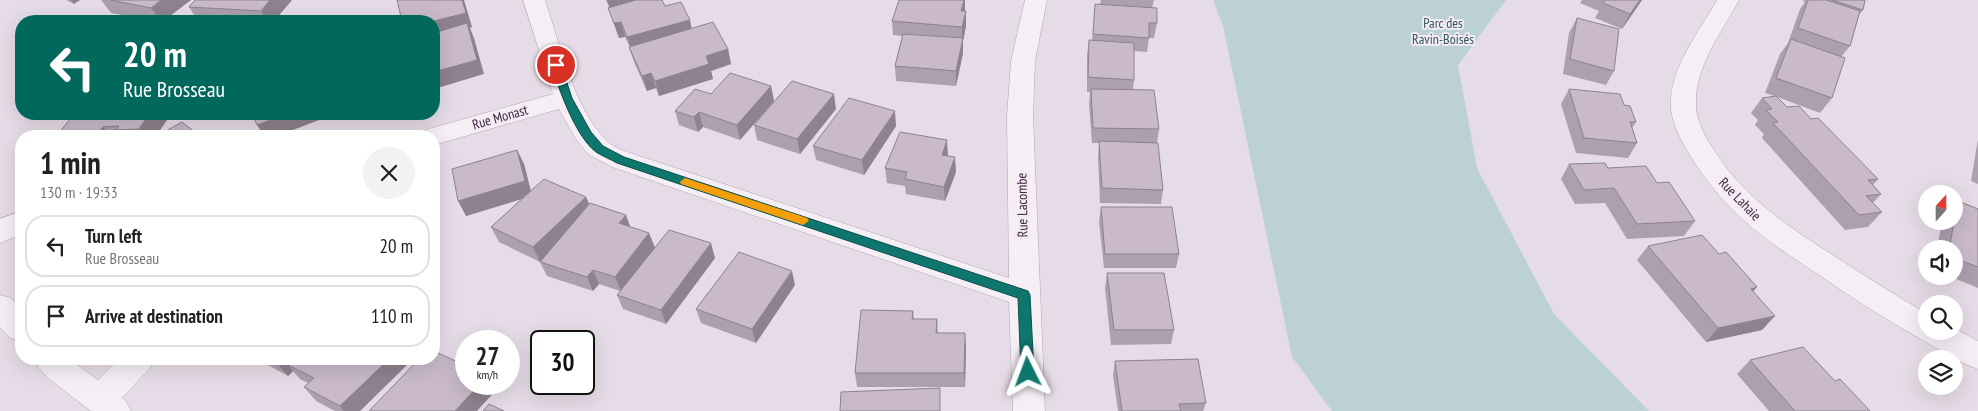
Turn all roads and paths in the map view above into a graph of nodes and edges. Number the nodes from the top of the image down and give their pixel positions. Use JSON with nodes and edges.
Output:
{"nodes":[{"id":1,"x":534,"y":0,"type":"edge"},
{"id":2,"x":1036,"y":0,"type":"edge"},
{"id":3,"x":1728,"y":0,"type":"edge"},
{"id":4,"x":567,"y":98,"type":"junction"},
{"id":5,"x":440,"y":134,"type":"edge"},
{"id":6,"x":15,"y":225,"type":"edge"},
{"id":7,"x":0,"y":232,"type":"edge"},
{"id":8,"x":1024,"y":295,"type":"junction"},
{"id":9,"x":0,"y":307,"type":"edge"},
{"id":10,"x":15,"y":323,"type":"edge"},
{"id":11,"x":1918,"y":323,"type":"edge"},
{"id":12,"x":1949,"y":340,"type":"edge"},
{"id":13,"x":1978,"y":356,"type":"edge"},
{"id":14,"x":55,"y":365,"type":"edge"},
{"id":15,"x":135,"y":365,"type":"edge"},
{"id":16,"x":108,"y":405,"type":"edge"},
{"id":17,"x":1029,"y":411,"type":"edge"}],
"edges":[{"from":1,"to":4,"type":"street"},
{"from":2,"to":8,"type":"street","name":"Rue Lacombe"},
{"from":3,"to":11,"type":"street","name":"Rue Lahaie"},
{"from":4,"to":5,"type":"street","name":"Rue Monast"},
{"from":4,"to":8,"type":"street"},
{"from":6,"to":7,"type":"street"},
{"from":8,"to":17,"type":"street","name":"Rue Lacombe"},
{"from":9,"to":10,"type":"street"},
{"from":12,"to":13,"type":"street"},
{"from":14,"to":16,"type":"street"},
{"from":15,"to":16,"type":"street"}]}
